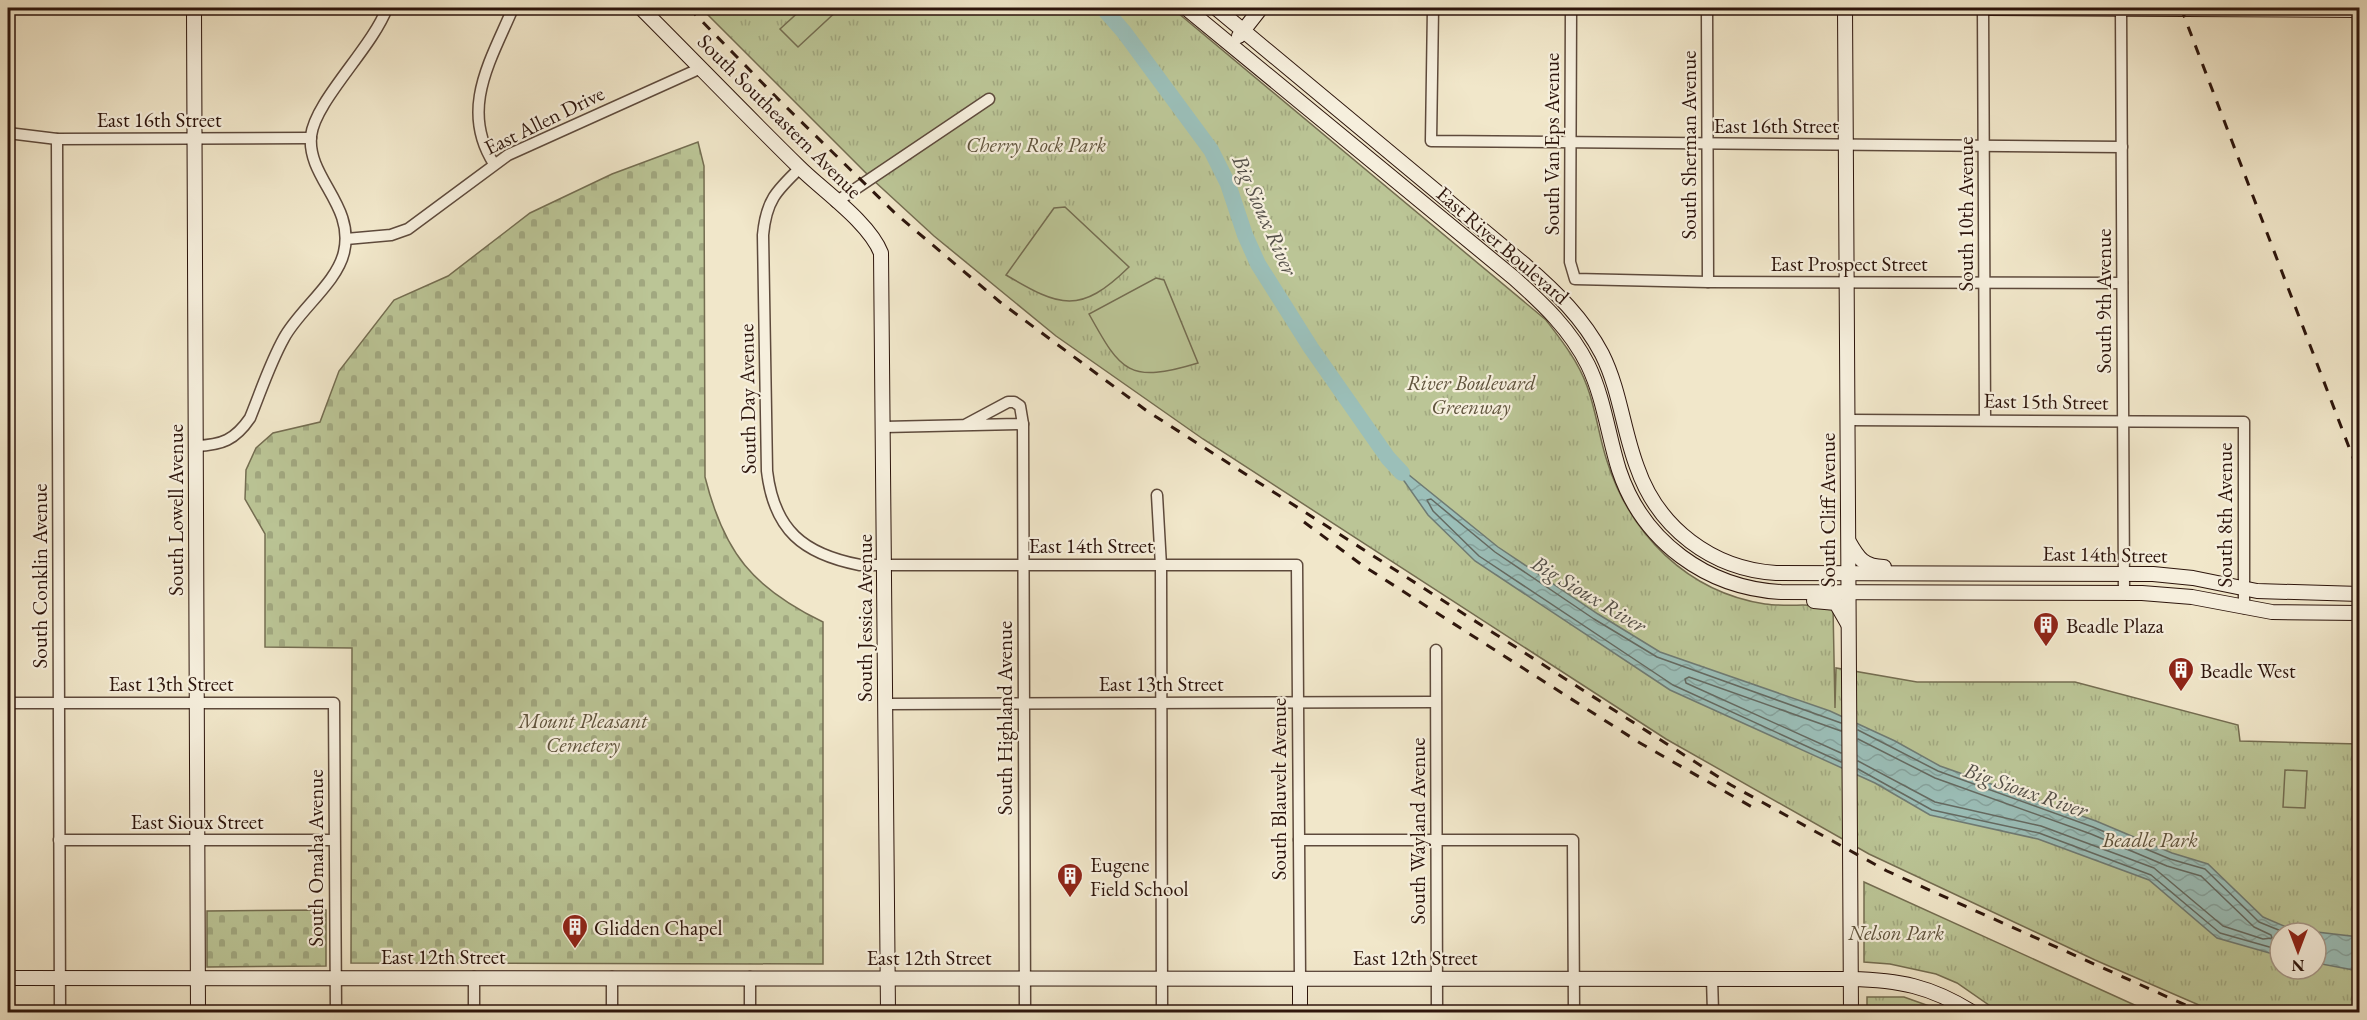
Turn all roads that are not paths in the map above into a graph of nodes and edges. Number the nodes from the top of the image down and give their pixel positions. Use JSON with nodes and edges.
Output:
{"nodes":[{"id":1,"x":194,"y":8,"type":"edge"},
{"id":2,"x":387,"y":8,"type":"edge"},
{"id":3,"x":513,"y":8,"type":"edge"},
{"id":4,"x":641,"y":8,"type":"edge"},
{"id":5,"x":1186,"y":8,"type":"edge"},
{"id":6,"x":1216,"y":8,"type":"edge"},
{"id":7,"x":1262,"y":8,"type":"edge"},
{"id":8,"x":1433,"y":8,"type":"edge"},
{"id":9,"x":1570,"y":8,"type":"edge"},
{"id":10,"x":1707,"y":8,"type":"edge"},
{"id":11,"x":1845,"y":8,"type":"edge"},
{"id":12,"x":1983,"y":8,"type":"edge"},
{"id":13,"x":1988,"y":8,"type":"edge"},
{"id":14,"x":2121,"y":9,"type":"edge"},
{"id":15,"x":2360,"y":10,"type":"edge"},
{"id":16,"x":1244,"y":30,"type":"junction"},
{"id":17,"x":1232,"y":45,"type":"junction"},
{"id":18,"x":701,"y":68,"type":"junction"},
{"id":19,"x":989,"y":99,"type":"dead end"},
{"id":20,"x":8,"y":133,"type":"edge"},
{"id":21,"x":194,"y":138,"type":"junction"},
{"id":22,"x":311,"y":138,"type":"junction"},
{"id":23,"x":57,"y":139,"type":"junction"},
{"id":24,"x":1570,"y":142,"type":"junction"},
{"id":25,"x":1707,"y":144,"type":"junction"},
{"id":26,"x":1847,"y":145,"type":"junction"},
{"id":27,"x":1984,"y":146,"type":"junction"},
{"id":28,"x":2122,"y":147,"type":"junction"},
{"id":29,"x":494,"y":164,"type":"junction"},
{"id":30,"x":800,"y":168,"type":"junction"},
{"id":31,"x":836,"y":202,"type":"junction"},
{"id":32,"x":864,"y":228,"type":"joint"},
{"id":33,"x":346,"y":239,"type":"junction"},
{"id":34,"x":1575,"y":279,"type":"joint"},
{"id":35,"x":1708,"y":282,"type":"junction"},
{"id":36,"x":1848,"y":282,"type":"junction"},
{"id":37,"x":1985,"y":283,"type":"junction"},
{"id":38,"x":2122,"y":283,"type":"junction"},
{"id":39,"x":1848,"y":420,"type":"junction"},
{"id":40,"x":1985,"y":420,"type":"junction"},
{"id":41,"x":2123,"y":422,"type":"junction"},
{"id":42,"x":2244,"y":422,"type":"joint"},
{"id":43,"x":1023,"y":424,"type":"junction"},
{"id":44,"x":965,"y":425,"type":"junction"},
{"id":45,"x":884,"y":426,"type":"junction"},
{"id":46,"x":196,"y":446,"type":"junction"},
{"id":47,"x":1157,"y":495,"type":"dead end"},
{"id":48,"x":1849,"y":542,"type":"junction"},
{"id":49,"x":885,"y":565,"type":"junction"},
{"id":50,"x":1297,"y":565,"type":"joint"},
{"id":51,"x":1023,"y":566,"type":"junction"},
{"id":52,"x":1161,"y":566,"type":"junction"},
{"id":53,"x":1849,"y":574,"type":"junction"},
{"id":54,"x":1969,"y":574,"type":"junction"},
{"id":55,"x":2124,"y":574,"type":"junction"},
{"id":56,"x":1718,"y":579,"type":"junction"},
{"id":57,"x":1744,"y":588,"type":"junction"},
{"id":58,"x":2244,"y":589,"type":"junction"},
{"id":59,"x":1849,"y":592,"type":"junction"},
{"id":60,"x":2124,"y":593,"type":"junction"},
{"id":61,"x":2360,"y":594,"type":"edge"},
{"id":62,"x":2360,"y":606,"type":"edge"},
{"id":63,"x":2244,"y":608,"type":"junction"},
{"id":64,"x":2327,"y":612,"type":"junction"},
{"id":65,"x":2360,"y":613,"type":"edge"},
{"id":66,"x":1849,"y":627,"type":"junction"},
{"id":67,"x":1436,"y":650,"type":"dead end"},
{"id":68,"x":197,"y":702,"type":"junction"},
{"id":69,"x":1161,"y":702,"type":"junction"},
{"id":70,"x":1298,"y":702,"type":"junction"},
{"id":71,"x":1436,"y":702,"type":"junction"},
{"id":72,"x":8,"y":703,"type":"edge"},
{"id":73,"x":59,"y":703,"type":"junction"},
{"id":74,"x":334,"y":703,"type":"joint"},
{"id":75,"x":886,"y":704,"type":"junction"},
{"id":76,"x":1023,"y":704,"type":"junction"},
{"id":77,"x":1436,"y":839,"type":"junction"},
{"id":78,"x":59,"y":840,"type":"junction"},
{"id":79,"x":334,"y":840,"type":"junction"},
{"id":80,"x":1299,"y":840,"type":"junction"},
{"id":81,"x":197,"y":841,"type":"junction"},
{"id":82,"x":474,"y":977,"type":"junction"},
{"id":83,"x":612,"y":977,"type":"junction"},
{"id":84,"x":750,"y":977,"type":"junction"},
{"id":85,"x":1574,"y":977,"type":"junction"},
{"id":86,"x":8,"y":978,"type":"edge"},
{"id":87,"x":60,"y":978,"type":"junction"},
{"id":88,"x":197,"y":978,"type":"junction"},
{"id":89,"x":335,"y":978,"type":"junction"},
{"id":90,"x":888,"y":978,"type":"junction"},
{"id":91,"x":1025,"y":978,"type":"junction"},
{"id":92,"x":1162,"y":978,"type":"junction"},
{"id":93,"x":1300,"y":978,"type":"junction"},
{"id":94,"x":1437,"y":978,"type":"junction"},
{"id":95,"x":1712,"y":978,"type":"junction"},
{"id":96,"x":1851,"y":979,"type":"junction"},
{"id":97,"x":60,"y":1012,"type":"edge"},
{"id":98,"x":198,"y":1012,"type":"edge"},
{"id":99,"x":336,"y":1012,"type":"edge"},
{"id":100,"x":474,"y":1012,"type":"edge"},
{"id":101,"x":612,"y":1012,"type":"edge"},
{"id":102,"x":750,"y":1012,"type":"edge"},
{"id":103,"x":888,"y":1012,"type":"edge"},
{"id":104,"x":1025,"y":1012,"type":"edge"},
{"id":105,"x":1162,"y":1012,"type":"edge"},
{"id":106,"x":1300,"y":1012,"type":"edge"},
{"id":107,"x":1437,"y":1012,"type":"edge"},
{"id":108,"x":1574,"y":1012,"type":"edge"},
{"id":109,"x":1713,"y":1012,"type":"edge"},
{"id":110,"x":1851,"y":1012,"type":"edge"},
{"id":111,"x":1972,"y":1012,"type":"edge"}],
"edges":[{"from":1,"to":21,"type":"street","name":"South Lowell Avenue"},
{"from":2,"to":22,"type":"street"},
{"from":3,"to":29,"type":"street"},
{"from":4,"to":18,"type":"street","name":"South Southeastern Avenue"},
{"from":5,"to":17,"type":"street","name":"East River Boulevard"},
{"from":6,"to":16,"type":"street","name":"East River Boulevard"},
{"from":7,"to":16,"type":"street"},
{"from":8,"to":24,"type":"street","name":"East 16th Street"},
{"from":9,"to":24,"type":"street","name":"South Van Eps Avenue"},
{"from":10,"to":25,"type":"street","name":"South Sherman Avenue"},
{"from":11,"to":26,"type":"street","name":"South Cliff Avenue"},
{"from":12,"to":27,"type":"street","name":"South 10th Avenue"},
{"from":13,"to":14,"type":"street"},
{"from":14,"to":15,"type":"street"},
{"from":14,"to":28,"type":"street","name":"South 9th Avenue"},
{"from":16,"to":17,"type":"street"},
{"from":16,"to":53,"type":"street","name":"East River Boulevard"},
{"from":17,"to":56,"type":"street","name":"East River Boulevard"},
{"from":18,"to":29,"type":"street","name":"East Allen Drive"},
{"from":18,"to":30,"type":"street","name":"South Southeastern Avenue"},
{"from":19,"to":31,"type":"street"},
{"from":20,"to":23,"type":"street","name":"East 16th Street"},
{"from":21,"to":22,"type":"street","name":"East 16th Street"},
{"from":21,"to":23,"type":"street","name":"East 16th Street"},
{"from":21,"to":46,"type":"street","name":"South Lowell Avenue"},
{"from":22,"to":33,"type":"street"},
{"from":23,"to":73,"type":"street","name":"South Conklin Avenue"},
{"from":24,"to":25,"type":"street","name":"East 16th Street"},
{"from":24,"to":34,"type":"street","name":"South Van Eps Avenue"},
{"from":25,"to":26,"type":"street","name":"East 16th Street"},
{"from":25,"to":35,"type":"street","name":"South Sherman Avenue"},
{"from":26,"to":27,"type":"street","name":"East 16th Street"},
{"from":26,"to":36,"type":"street","name":"South Cliff Avenue"},
{"from":27,"to":28,"type":"street","name":"East 16th Street"},
{"from":27,"to":37,"type":"street","name":"South 10th Avenue"},
{"from":28,"to":38,"type":"street","name":"South 9th Avenue"},
{"from":29,"to":33,"type":"street","name":"East Allen Drive"},
{"from":30,"to":31,"type":"street","name":"South Southeastern Avenue"},
{"from":30,"to":49,"type":"street","name":"South Day Avenue"},
{"from":31,"to":32,"type":"street","name":"South Southeastern Avenue"},
{"from":32,"to":45,"type":"street","name":"South Jessica Avenue"},
{"from":33,"to":46,"type":"street"},
{"from":34,"to":35,"type":"street","name":"East Prospect Street"},
{"from":35,"to":36,"type":"street","name":"East Prospect Street"},
{"from":36,"to":37,"type":"street","name":"East Prospect Street"},
{"from":36,"to":39,"type":"street","name":"South Cliff Avenue"},
{"from":37,"to":38,"type":"street","name":"East Prospect Street"},
{"from":37,"to":40,"type":"street","name":"South 10th Avenue"},
{"from":38,"to":41,"type":"street","name":"South 9th Avenue"},
{"from":39,"to":40,"type":"street","name":"East 15th Street"},
{"from":39,"to":48,"type":"street","name":"South Cliff Avenue"},
{"from":40,"to":41,"type":"street","name":"East 15th Street"},
{"from":41,"to":42,"type":"street","name":"East 15th Street"},
{"from":41,"to":55,"type":"street","name":"South 9th Avenue"},
{"from":42,"to":58,"type":"street","name":"South 8th Avenue"},
{"from":43,"to":44,"type":"street"},
{"from":43,"to":44,"type":"street"},
{"from":43,"to":51,"type":"street","name":"South Highland Avenue"},
{"from":44,"to":45,"type":"street"},
{"from":45,"to":49,"type":"street","name":"South Jessica Avenue"},
{"from":46,"to":68,"type":"street","name":"South Lowell Avenue"},
{"from":47,"to":52,"type":"street"},
{"from":48,"to":53,"type":"street","name":"South Cliff Avenue"},
{"from":48,"to":54,"type":"street"},
{"from":49,"to":51,"type":"street","name":"East 14th Street"},
{"from":49,"to":75,"type":"street","name":"South Jessica Avenue"},
{"from":50,"to":52,"type":"street","name":"East 14th Street"},
{"from":50,"to":70,"type":"street","name":"South Blauvelt Avenue"},
{"from":51,"to":52,"type":"street","name":"East 14th Street"},
{"from":51,"to":76,"type":"street","name":"South Highland Avenue"},
{"from":52,"to":69,"type":"street"},
{"from":53,"to":54,"type":"street","name":"East 14th Street"},
{"from":53,"to":56,"type":"street"},
{"from":53,"to":59,"type":"street","name":"South Cliff Avenue"},
{"from":54,"to":55,"type":"street","name":"East 14th Street"},
{"from":54,"to":59,"type":"street"},
{"from":55,"to":58,"type":"street","name":"East 14th Street"},
{"from":55,"to":60,"type":"street","name":"South 9th Avenue"},
{"from":56,"to":57,"type":"street","name":"East River Boulevard"},
{"from":57,"to":59,"type":"street","name":"East River Boulevard"},
{"from":57,"to":66,"type":"street"},
{"from":58,"to":61,"type":"street","name":"East 14th Street"},
{"from":58,"to":63,"type":"street","name":"South 8th Avenue"},
{"from":59,"to":60,"type":"street","name":"East 14th Street"},
{"from":59,"to":66,"type":"street","name":"South Cliff Avenue"},
{"from":60,"to":63,"type":"street","name":"East 14th Street"},
{"from":62,"to":64,"type":"street"},
{"from":63,"to":64,"type":"street","name":"East 14th Street"},
{"from":64,"to":65,"type":"street","name":"East 14th Street"},
{"from":66,"to":96,"type":"street","name":"South Cliff Avenue"},
{"from":67,"to":71,"type":"street","name":"South Wayland Avenue"},
{"from":68,"to":73,"type":"street","name":"East 13th Street"},
{"from":68,"to":74,"type":"street","name":"East 13th Street"},
{"from":68,"to":81,"type":"street","name":"South Lowell Avenue"},
{"from":69,"to":70,"type":"street","name":"East 13th Street"},
{"from":69,"to":76,"type":"street","name":"East 13th Street"},
{"from":69,"to":92,"type":"street"},
{"from":70,"to":71,"type":"street","name":"East 13th Street"},
{"from":70,"to":80,"type":"street","name":"South Blauvelt Avenue"},
{"from":71,"to":77,"type":"street","name":"South Wayland Avenue"},
{"from":72,"to":73,"type":"street","name":"East 13th Street"},
{"from":73,"to":78,"type":"street","name":"South Conklin Avenue"},
{"from":74,"to":79,"type":"street","name":"South Omaha Avenue"},
{"from":75,"to":76,"type":"street","name":"East 13th Street"},
{"from":75,"to":90,"type":"street","name":"South Jessica Avenue"},
{"from":76,"to":91,"type":"street","name":"South Highland Avenue"},
{"from":77,"to":80,"type":"street"},
{"from":77,"to":85,"type":"street"},
{"from":77,"to":94,"type":"street","name":"South Wayland Avenue"},
{"from":78,"to":81,"type":"street","name":"East Sioux Street"},
{"from":78,"to":87,"type":"street","name":"South Conklin Avenue"},
{"from":79,"to":81,"type":"street","name":"East Sioux Street"},
{"from":79,"to":89,"type":"street","name":"South Omaha Avenue"},
{"from":80,"to":93,"type":"street","name":"South Blauvelt Avenue"},
{"from":81,"to":88,"type":"street","name":"South Lowell Avenue"},
{"from":82,"to":83,"type":"street","name":"East 12th Street"},
{"from":82,"to":89,"type":"street","name":"East 12th Street"},
{"from":82,"to":100,"type":"street"},
{"from":83,"to":84,"type":"street","name":"East 12th Street"},
{"from":83,"to":101,"type":"street"},
{"from":84,"to":90,"type":"street","name":"East 12th Street"},
{"from":84,"to":102,"type":"street"},
{"from":85,"to":94,"type":"street","name":"East 12th Street"},
{"from":85,"to":95,"type":"street","name":"East 12th Street"},
{"from":85,"to":108,"type":"street"},
{"from":86,"to":87,"type":"street","name":"East 12th Street"},
{"from":87,"to":88,"type":"street","name":"East 12th Street"},
{"from":87,"to":97,"type":"street","name":"South Conklin Avenue"},
{"from":88,"to":89,"type":"street","name":"East 12th Street"},
{"from":88,"to":98,"type":"street","name":"South Lowell Avenue"},
{"from":89,"to":99,"type":"street","name":"South Omaha Avenue"},
{"from":90,"to":91,"type":"street","name":"East 12th Street"},
{"from":90,"to":103,"type":"street","name":"South Jessica Avenue"},
{"from":91,"to":92,"type":"street","name":"East 12th Street"},
{"from":91,"to":104,"type":"street","name":"South Highland Avenue"},
{"from":92,"to":93,"type":"street","name":"East 12th Street"},
{"from":92,"to":105,"type":"street"},
{"from":93,"to":94,"type":"street","name":"East 12th Street"},
{"from":93,"to":106,"type":"street","name":"South Blauvelt Avenue"},
{"from":94,"to":107,"type":"street","name":"South Wayland Avenue"},
{"from":95,"to":96,"type":"street","name":"East 12th Street"},
{"from":95,"to":109,"type":"street"},
{"from":96,"to":110,"type":"street","name":"South Cliff Avenue"},
{"from":96,"to":111,"type":"street","name":"East 12th Street"}]}
